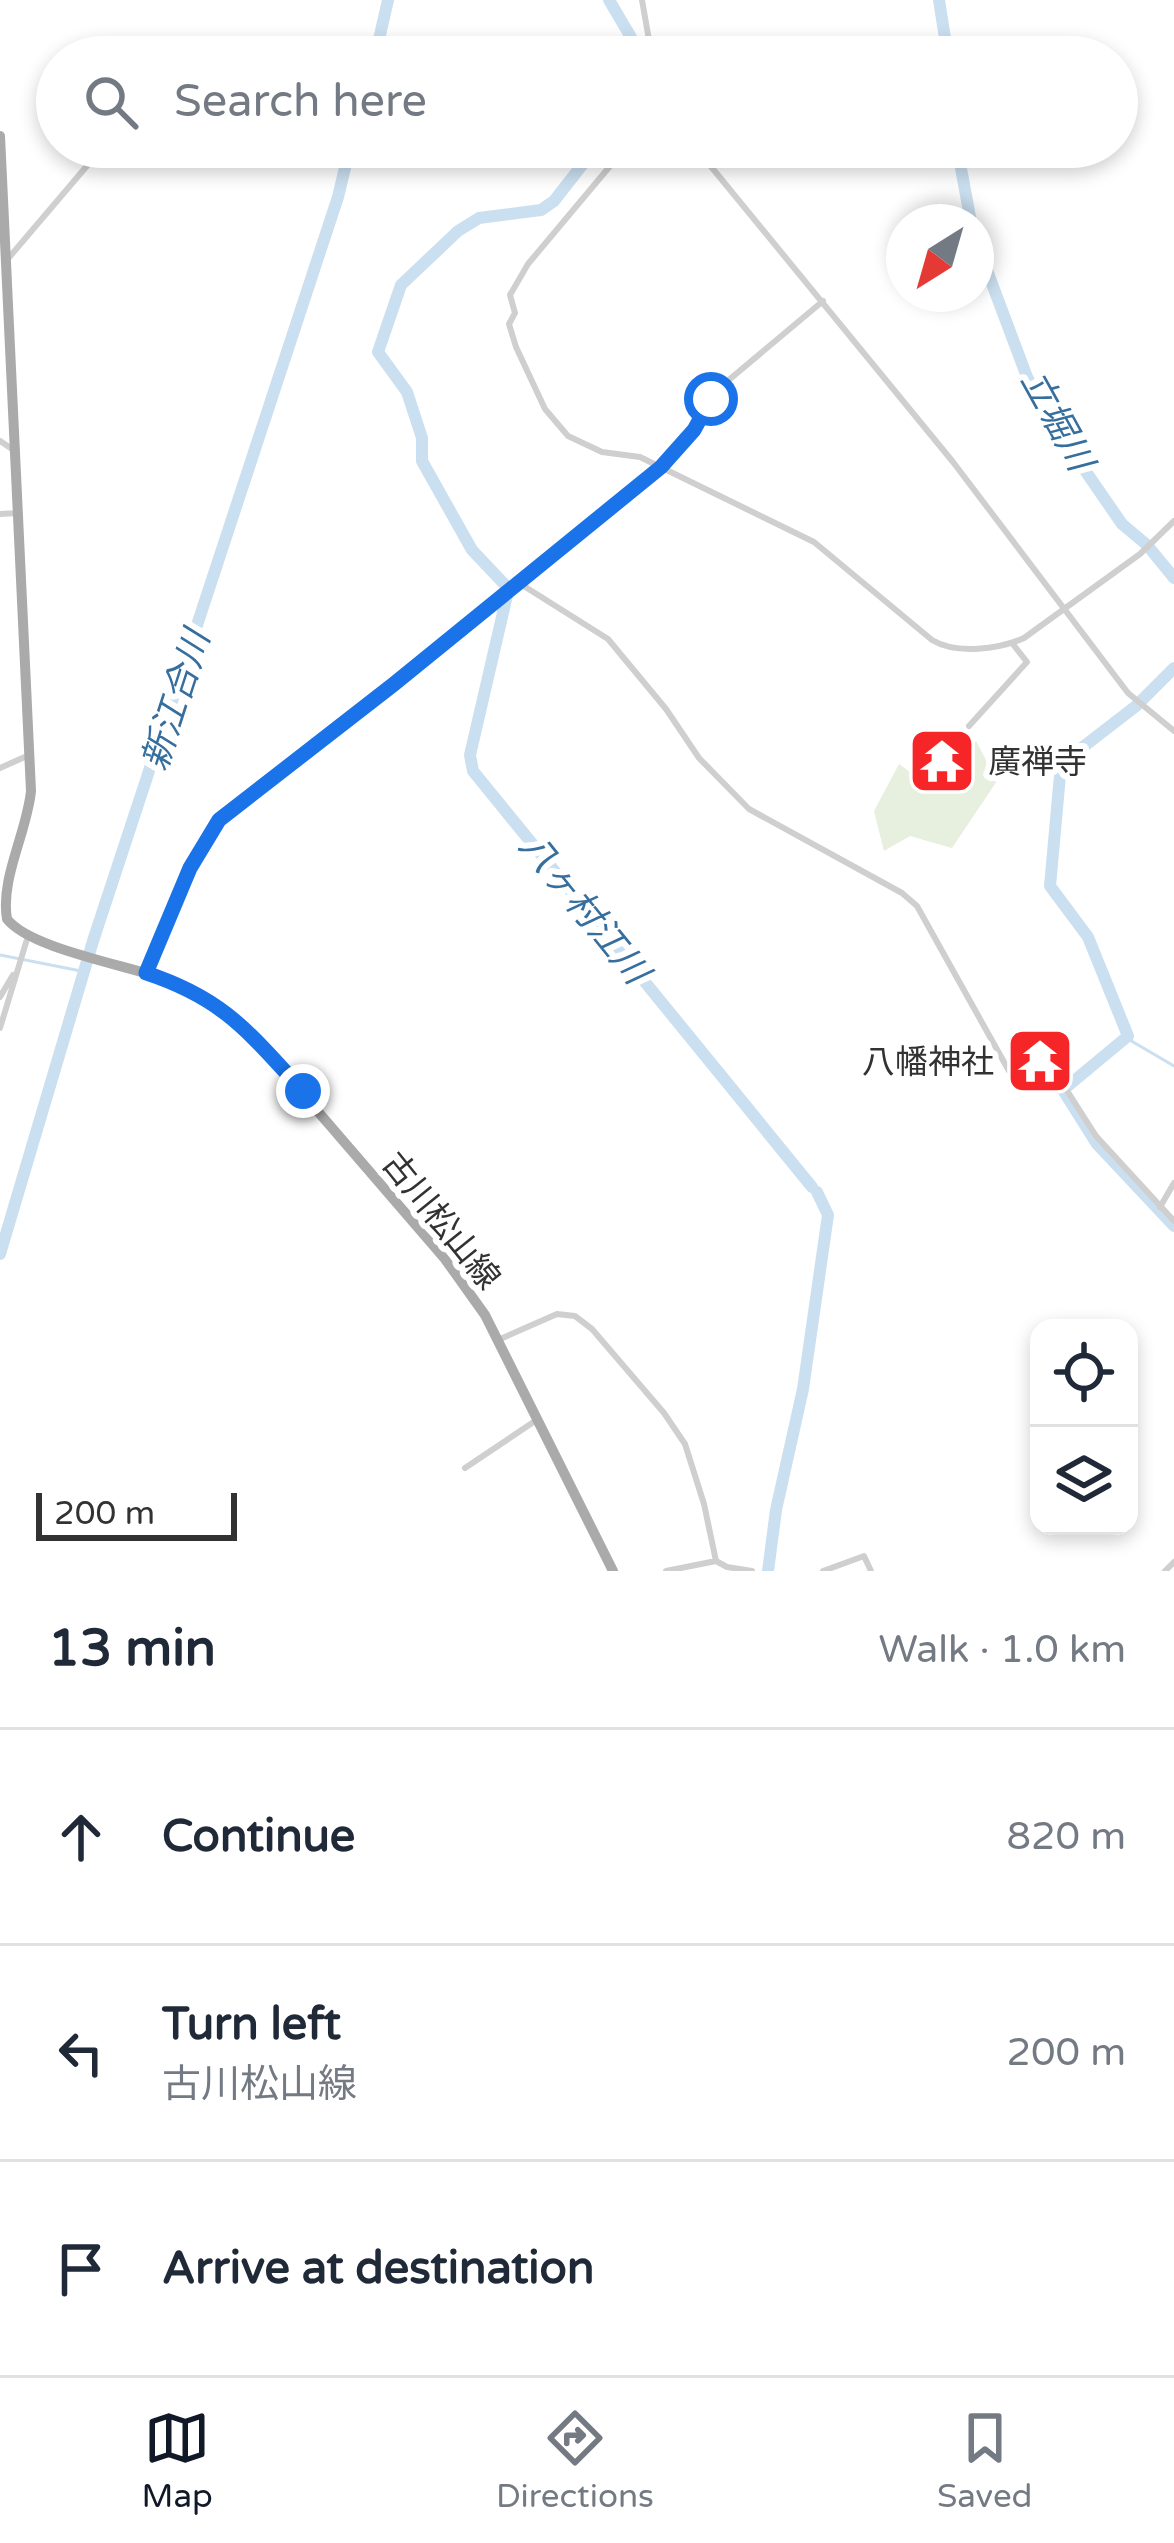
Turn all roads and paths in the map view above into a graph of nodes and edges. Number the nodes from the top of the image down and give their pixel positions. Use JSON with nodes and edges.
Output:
{"nodes":[{"id":1,"x":642,"y":0,"type":"edge"},
{"id":2,"x":648,"y":36,"type":"edge"},
{"id":3,"x":0,"y":136,"type":"edge"},
{"id":4,"x":85,"y":168,"type":"edge"},
{"id":5,"x":608,"y":168,"type":"edge"},
{"id":6,"x":712,"y":168,"type":"edge"},
{"id":7,"x":1,"y":188,"type":"edge"},
{"id":8,"x":6,"y":261,"type":"junction"},
{"id":9,"x":823,"y":302,"type":"junction"},
{"id":10,"x":0,"y":441,"type":"edge"},
{"id":11,"x":16,"y":450,"type":"junction"},
{"id":12,"x":661,"y":467,"type":"junction"},
{"id":13,"x":19,"y":513,"type":"junction"},
{"id":14,"x":0,"y":514,"type":"edge"},
{"id":15,"x":1174,"y":521,"type":"edge"},
{"id":16,"x":519,"y":583,"type":"junction"},
{"id":17,"x":1063,"y":609,"type":"junction"},
{"id":18,"x":1012,"y":644,"type":"junction"},
{"id":19,"x":970,"y":726,"type":"dead end"},
{"id":20,"x":1174,"y":731,"type":"edge"},
{"id":21,"x":30,"y":755,"type":"junction"},
{"id":22,"x":0,"y":768,"type":"edge"},
{"id":23,"x":31,"y":937,"type":"junction"},
{"id":24,"x":18,"y":967,"type":"junction"},
{"id":25,"x":146,"y":973,"type":"junction"},
{"id":26,"x":0,"y":997,"type":"edge"},
{"id":27,"x":0,"y":1028,"type":"edge"},
{"id":28,"x":1174,"y":1183,"type":"edge"},
{"id":29,"x":1160,"y":1207,"type":"junction"},
{"id":30,"x":1174,"y":1221,"type":"edge"},
{"id":31,"x":498,"y":1340,"type":"junction"},
{"id":32,"x":538,"y":1418,"type":"junction"},
{"id":33,"x":465,"y":1468,"type":"dead end"},
{"id":34,"x":716,"y":1561,"type":"junction"},
{"id":35,"x":1174,"y":1562,"type":"edge"},
{"id":36,"x":613,"y":1571,"type":"edge"},
{"id":37,"x":667,"y":1571,"type":"edge"},
{"id":38,"x":752,"y":1571,"type":"edge"},
{"id":39,"x":823,"y":1571,"type":"edge"},
{"id":40,"x":871,"y":1571,"type":"edge"},
{"id":41,"x":1165,"y":1571,"type":"edge"}],
"edges":[{"from":1,"to":2,"type":"street"},
{"from":3,"to":7,"type":"main road"},
{"from":4,"to":8,"type":"street"},
{"from":5,"to":12,"type":"street"},
{"from":6,"to":9,"type":"street"},
{"from":7,"to":8,"type":"main road"},
{"from":8,"to":11,"type":"main road"},
{"from":9,"to":12,"type":"street"},
{"from":9,"to":17,"type":"street"},
{"from":10,"to":11,"type":"street"},
{"from":11,"to":13,"type":"main road"},
{"from":12,"to":16,"type":"street"},
{"from":12,"to":18,"type":"street"},
{"from":13,"to":14,"type":"street"},
{"from":13,"to":21,"type":"main road"},
{"from":15,"to":17,"type":"street"},
{"from":16,"to":25,"type":"street"},
{"from":16,"to":29,"type":"street"},
{"from":17,"to":18,"type":"street"},
{"from":17,"to":20,"type":"street"},
{"from":18,"to":19,"type":"street"},
{"from":21,"to":22,"type":"street"},
{"from":21,"to":23,"type":"main road"},
{"from":23,"to":24,"type":"street"},
{"from":23,"to":25,"type":"main road","name":"古川松山線"},
{"from":24,"to":26,"type":"street"},
{"from":24,"to":27,"type":"street"},
{"from":25,"to":31,"type":"main road","name":"古川松山線"},
{"from":28,"to":29,"type":"street"},
{"from":29,"to":30,"type":"street"},
{"from":31,"to":32,"type":"main road","name":"古川松山線"},
{"from":31,"to":34,"type":"street"},
{"from":32,"to":33,"type":"street"},
{"from":32,"to":36,"type":"main road","name":"古川松山線"},
{"from":34,"to":37,"type":"street"},
{"from":34,"to":38,"type":"street"},
{"from":35,"to":41,"type":"street"},
{"from":39,"to":40,"type":"street"}]}
